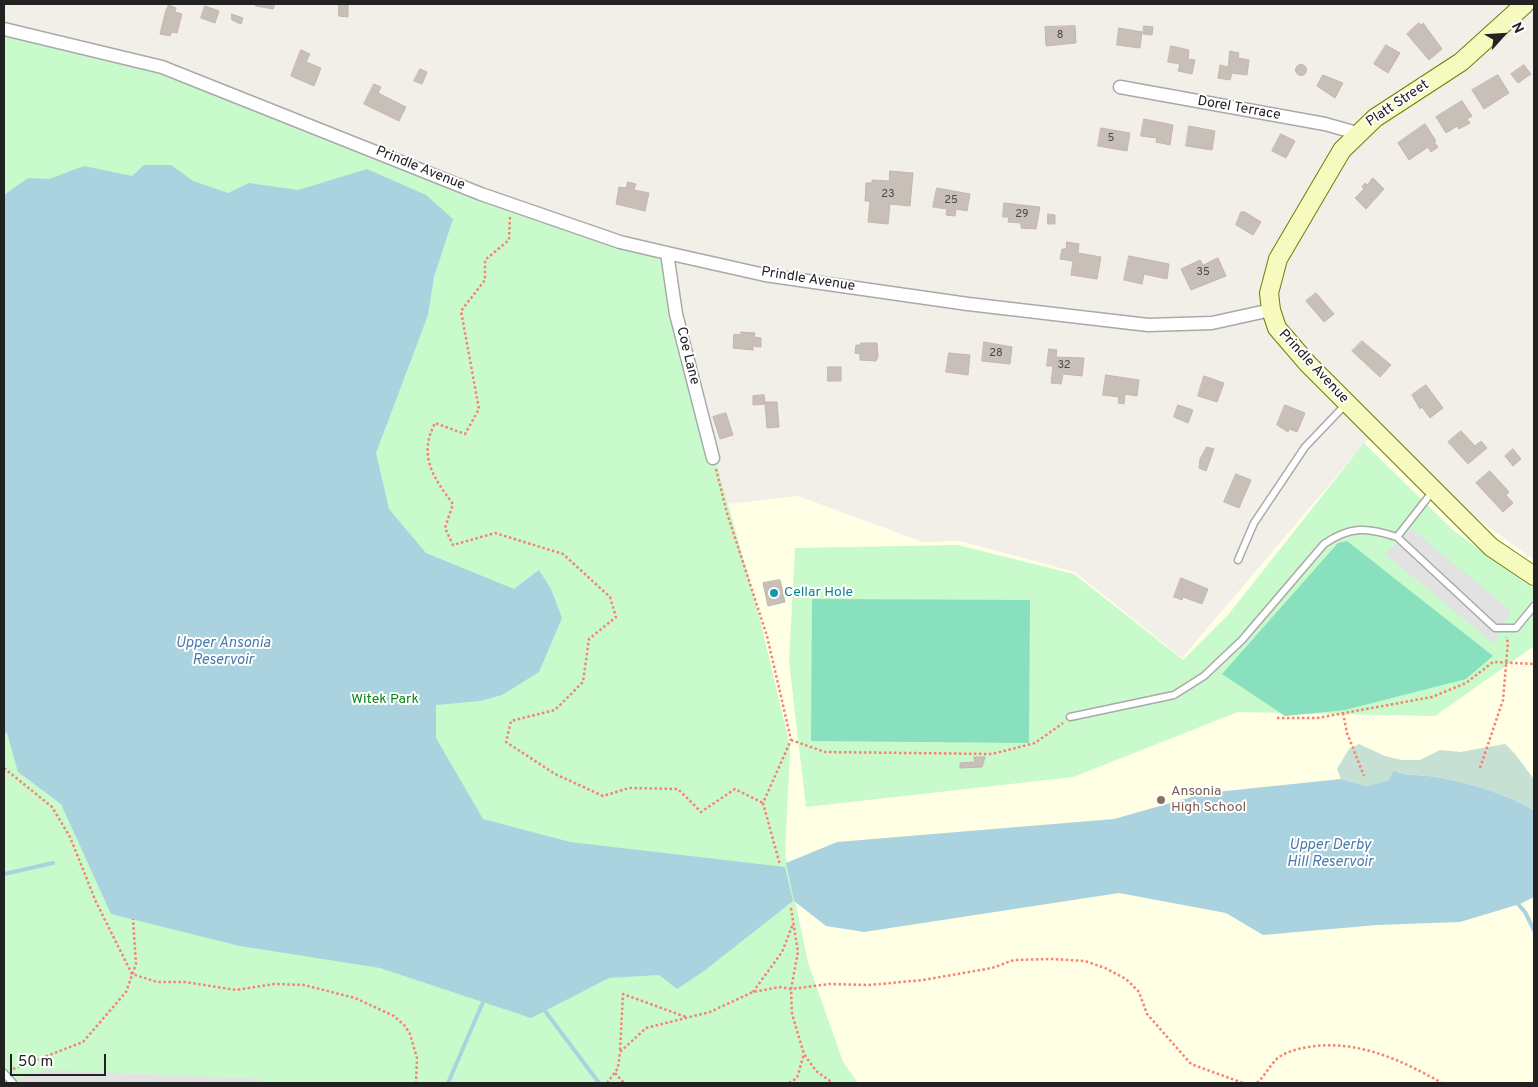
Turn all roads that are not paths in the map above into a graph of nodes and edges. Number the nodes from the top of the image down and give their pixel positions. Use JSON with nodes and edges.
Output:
{"nodes":[{"id":1,"x":1525,"y":4,"type":"edge"},
{"id":2,"x":4,"y":29,"type":"edge"},
{"id":3,"x":1120,"y":87,"type":"dead end"},
{"id":4,"x":1357,"y":133,"type":"junction"},
{"id":5,"x":667,"y":253,"type":"junction"},
{"id":6,"x":1270,"y":310,"type":"junction"},
{"id":7,"x":1347,"y":403,"type":"junction"},
{"id":8,"x":713,"y":458,"type":"road end"},
{"id":9,"x":1434,"y":490,"type":"junction"},
{"id":10,"x":1397,"y":537,"type":"junction"},
{"id":11,"x":1238,"y":560,"type":"dead end"},
{"id":12,"x":1534,"y":576,"type":"edge"},
{"id":13,"x":1534,"y":606,"type":"edge"},
{"id":14,"x":1070,"y":717,"type":"road end"},
{"id":15,"x":4,"y":1073,"type":"edge"},
{"id":16,"x":13,"y":1083,"type":"edge"}],
"edges":[{"from":1,"to":4,"type":"main road","name":"Platt Street"},
{"from":2,"to":5,"type":"street","name":"Prindle Avenue"},
{"from":3,"to":4,"type":"street","name":"Dorel Terrace"},
{"from":4,"to":6,"type":"main road","name":"Platt Street"},
{"from":5,"to":6,"type":"street","name":"Prindle Avenue"},
{"from":5,"to":8,"type":"street","name":"Coe Lane"},
{"from":6,"to":7,"type":"main road","name":"Prindle Avenue"},
{"from":7,"to":9,"type":"main road","name":"Prindle Avenue"},
{"from":7,"to":11,"type":"lane"},
{"from":9,"to":10,"type":"lane"},
{"from":9,"to":12,"type":"main road","name":"Prindle Avenue"},
{"from":10,"to":13,"type":"lane"},
{"from":10,"to":14,"type":"lane"},
{"from":15,"to":16,"type":"lane"}]}
